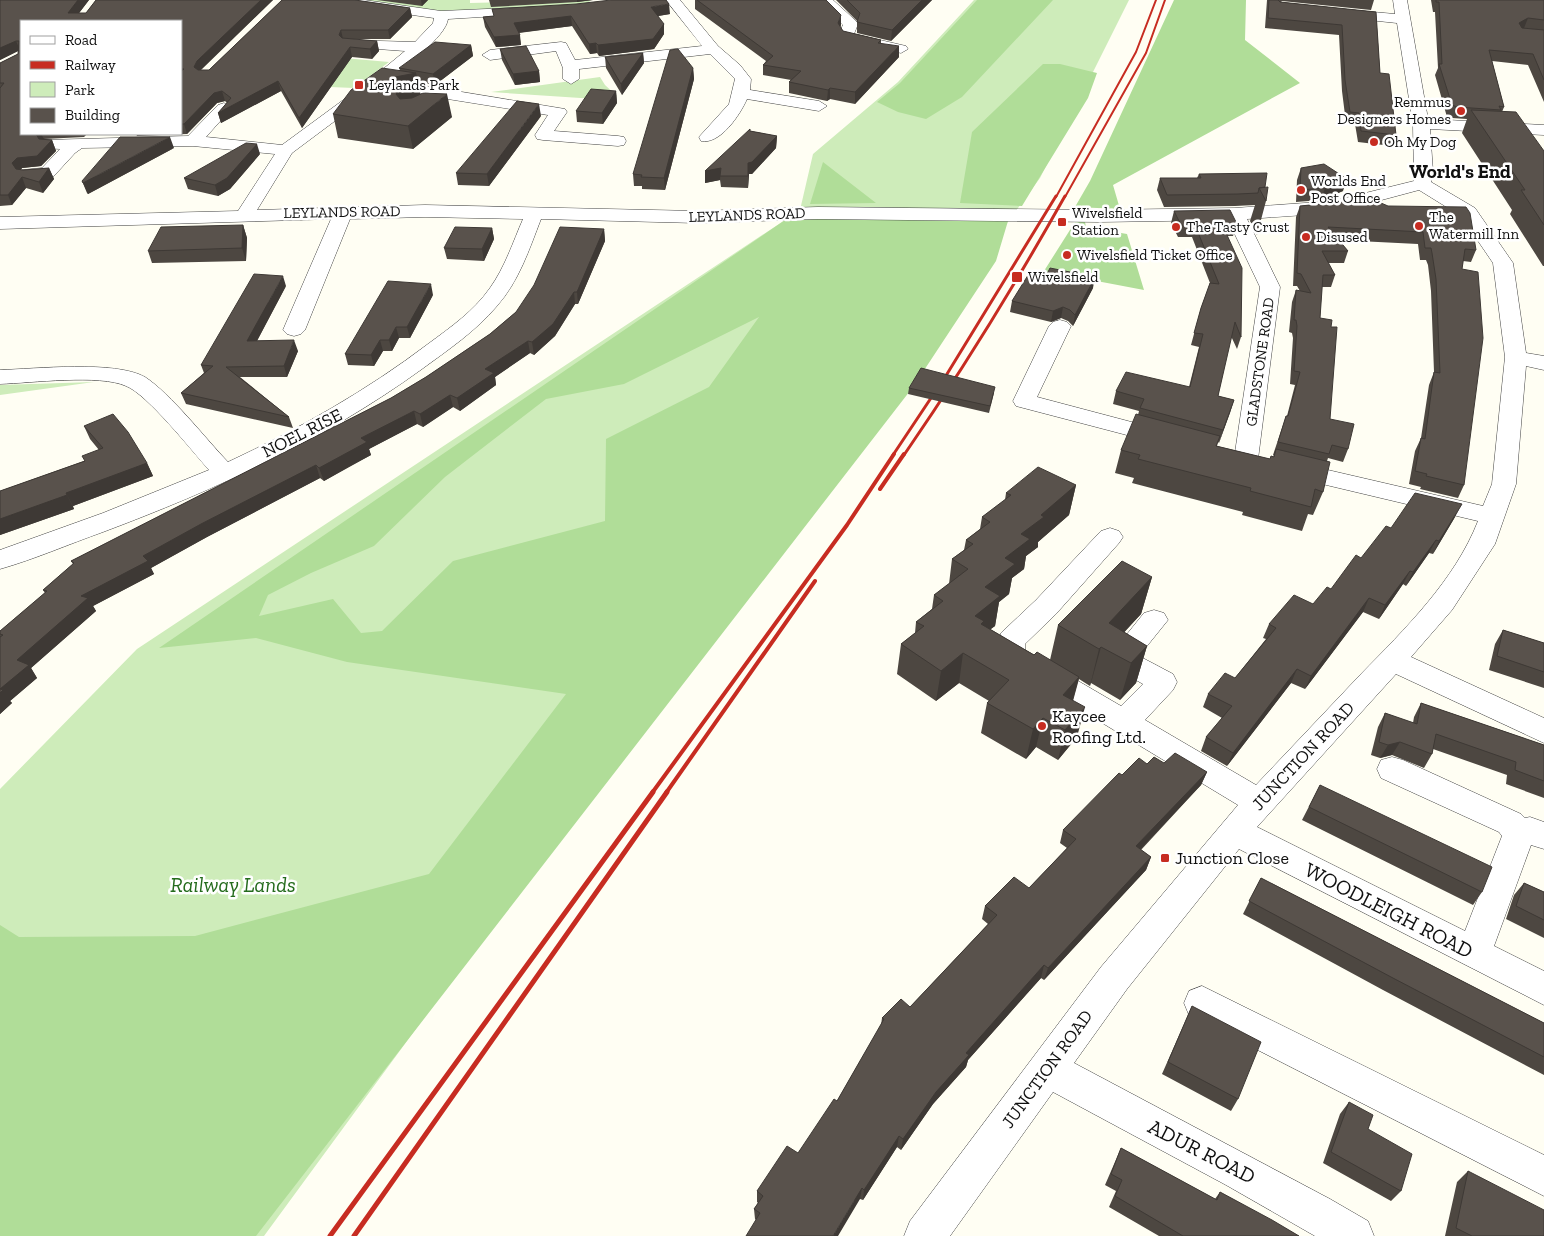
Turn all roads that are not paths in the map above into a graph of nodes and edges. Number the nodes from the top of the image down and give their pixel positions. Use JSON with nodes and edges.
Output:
{"nodes":[{"id":1,"x":334,"y":0,"type":"edge"},
{"id":2,"x":673,"y":0,"type":"edge"},
{"id":3,"x":825,"y":0,"type":"edge"},
{"id":4,"x":1400,"y":0,"type":"edge"},
{"id":5,"x":539,"y":10,"type":"edge"},
{"id":6,"x":1329,"y":12,"type":"edge"},
{"id":7,"x":441,"y":15,"type":"junction"},
{"id":8,"x":1403,"y":19,"type":"junction"},
{"id":9,"x":350,"y":43,"type":"edge"},
{"id":10,"x":419,"y":47,"type":"junction"},
{"id":11,"x":713,"y":49,"type":"junction"},
{"id":12,"x":901,"y":49,"type":"dead end"},
{"id":13,"x":490,"y":55,"type":"dead end"},
{"id":14,"x":376,"y":82,"type":"junction"},
{"id":15,"x":440,"y":94,"type":"junction"},
{"id":16,"x":743,"y":94,"type":"junction"},
{"id":17,"x":542,"y":95,"type":"dead end"},
{"id":18,"x":425,"y":105,"type":"edge"},
{"id":19,"x":819,"y":106,"type":"dead end"},
{"id":20,"x":528,"y":107,"type":"junction"},
{"id":21,"x":224,"y":108,"type":"edge"},
{"id":22,"x":1492,"y":110,"type":"edge"},
{"id":23,"x":1421,"y":124,"type":"junction"},
{"id":24,"x":722,"y":125,"type":"junction"},
{"id":25,"x":742,"y":128,"type":"dead end"},
{"id":26,"x":1499,"y":128,"type":"junction"},
{"id":27,"x":1538,"y":130,"type":"edge"},
{"id":28,"x":707,"y":137,"type":"dead end"},
{"id":29,"x":193,"y":141,"type":"junction"},
{"id":30,"x":618,"y":141,"type":"dead end"},
{"id":31,"x":84,"y":143,"type":"junction"},
{"id":32,"x":51,"y":144,"type":"edge"},
{"id":33,"x":1544,"y":147,"type":"edge"},
{"id":34,"x":286,"y":150,"type":"junction"},
{"id":35,"x":28,"y":174,"type":"edge"},
{"id":36,"x":1422,"y":184,"type":"junction"},
{"id":37,"x":1366,"y":200,"type":"junction"},
{"id":38,"x":1392,"y":211,"type":"edge"},
{"id":39,"x":1430,"y":211,"type":"edge"},
{"id":40,"x":343,"y":212,"type":"junction"},
{"id":41,"x":245,"y":214,"type":"junction"},
{"id":42,"x":534,"y":214,"type":"junction"},
{"id":43,"x":1235,"y":214,"type":"junction"},
{"id":44,"x":1473,"y":218,"type":"junction"},
{"id":45,"x":0,"y":223,"type":"edge"},
{"id":46,"x":1060,"y":326,"type":"dead end"},
{"id":47,"x":294,"y":330,"type":"dead end"},
{"id":48,"x":1533,"y":361,"type":"edge"},
{"id":49,"x":0,"y":377,"type":"edge"},
{"id":50,"x":1189,"y":444,"type":"edge"},
{"id":51,"x":224,"y":472,"type":"junction"},
{"id":52,"x":1492,"y":516,"type":"junction"},
{"id":53,"x":1110,"y":537,"type":"dead end"},
{"id":54,"x":0,"y":560,"type":"edge"},
{"id":55,"x":1154,"y":620,"type":"dead end"},
{"id":56,"x":1392,"y":660,"type":"junction"},
{"id":57,"x":1124,"y":722,"type":"junction"},
{"id":58,"x":1544,"y":731,"type":"edge"},
{"id":59,"x":1392,"y":769,"type":"dead end"},
{"id":60,"x":1259,"y":802,"type":"junction"},
{"id":61,"x":1234,"y":832,"type":"junction"},
{"id":62,"x":1532,"y":834,"type":"edge"},
{"id":63,"x":1474,"y":953,"type":"junction"},
{"id":64,"x":1544,"y":988,"type":"edge"},
{"id":65,"x":1202,"y":1003,"type":"dead end"},
{"id":66,"x":1048,"y":1069,"type":"junction"},
{"id":67,"x":1544,"y":1176,"type":"edge"},
{"id":68,"x":925,"y":1236,"type":"edge"},
{"id":69,"x":1353,"y":1236,"type":"edge"}],
"edges":[{"from":1,"to":7,"type":"street"},
{"from":2,"to":11,"type":"street"},
{"from":3,"to":12,"type":"street"},
{"from":4,"to":8,"type":"street"},
{"from":5,"to":7,"type":"street"},
{"from":6,"to":8,"type":"street"},
{"from":7,"to":10,"type":"street"},
{"from":8,"to":23,"type":"street"},
{"from":9,"to":10,"type":"street"},
{"from":10,"to":14,"type":"street"},
{"from":11,"to":13,"type":"street"},
{"from":11,"to":16,"type":"street"},
{"from":14,"to":15,"type":"street"},
{"from":14,"to":34,"type":"street"},
{"from":15,"to":18,"type":"street"},
{"from":15,"to":20,"type":"street"},
{"from":16,"to":19,"type":"street"},
{"from":16,"to":24,"type":"street"},
{"from":17,"to":20,"type":"street"},
{"from":20,"to":30,"type":"street"},
{"from":21,"to":29,"type":"street"},
{"from":22,"to":26,"type":"street"},
{"from":23,"to":26,"type":"street"},
{"from":23,"to":36,"type":"street"},
{"from":24,"to":25,"type":"street"},
{"from":24,"to":28,"type":"street"},
{"from":26,"to":27,"type":"street"},
{"from":27,"to":33,"type":"street"},
{"from":29,"to":31,"type":"street"},
{"from":29,"to":34,"type":"street"},
{"from":31,"to":32,"type":"street"},
{"from":31,"to":35,"type":"street"},
{"from":34,"to":41,"type":"street"},
{"from":36,"to":37,"type":"street","name":"LEYLANDS ROAD"},
{"from":36,"to":44,"type":"street"},
{"from":37,"to":38,"type":"street"},
{"from":37,"to":43,"type":"street","name":"LEYLANDS ROAD"},
{"from":39,"to":44,"type":"street"},
{"from":40,"to":41,"type":"street","name":"LEYLANDS ROAD"},
{"from":40,"to":42,"type":"street","name":"LEYLANDS ROAD"},
{"from":40,"to":47,"type":"street"},
{"from":41,"to":45,"type":"street","name":"LEYLANDS ROAD"},
{"from":42,"to":43,"type":"street","name":"LEYLANDS ROAD"},
{"from":42,"to":51,"type":"street","name":"NOEL RISE"},
{"from":43,"to":52,"type":"street","name":"GLADSTONE ROAD"},
{"from":44,"to":48,"type":"street","name":"JUNCTION ROAD"},
{"from":46,"to":50,"type":"street"},
{"from":48,"to":52,"type":"street","name":"JUNCTION ROAD"},
{"from":49,"to":51,"type":"street"},
{"from":51,"to":54,"type":"street","name":"NOEL RISE"},
{"from":52,"to":56,"type":"street","name":"JUNCTION ROAD"},
{"from":53,"to":57,"type":"street"},
{"from":55,"to":57,"type":"street"},
{"from":56,"to":58,"type":"street"},
{"from":56,"to":60,"type":"street","name":"JUNCTION ROAD"},
{"from":57,"to":60,"type":"street"},
{"from":59,"to":62,"type":"street"},
{"from":60,"to":61,"type":"street","name":"JUNCTION ROAD"},
{"from":61,"to":63,"type":"street","name":"WOODLEIGH ROAD"},
{"from":61,"to":66,"type":"street","name":"JUNCTION ROAD"},
{"from":62,"to":63,"type":"street"},
{"from":63,"to":64,"type":"street","name":"WOODLEIGH ROAD"},
{"from":65,"to":67,"type":"street"},
{"from":66,"to":68,"type":"street","name":"JUNCTION ROAD"},
{"from":66,"to":69,"type":"street","name":"ADUR ROAD"}]}
